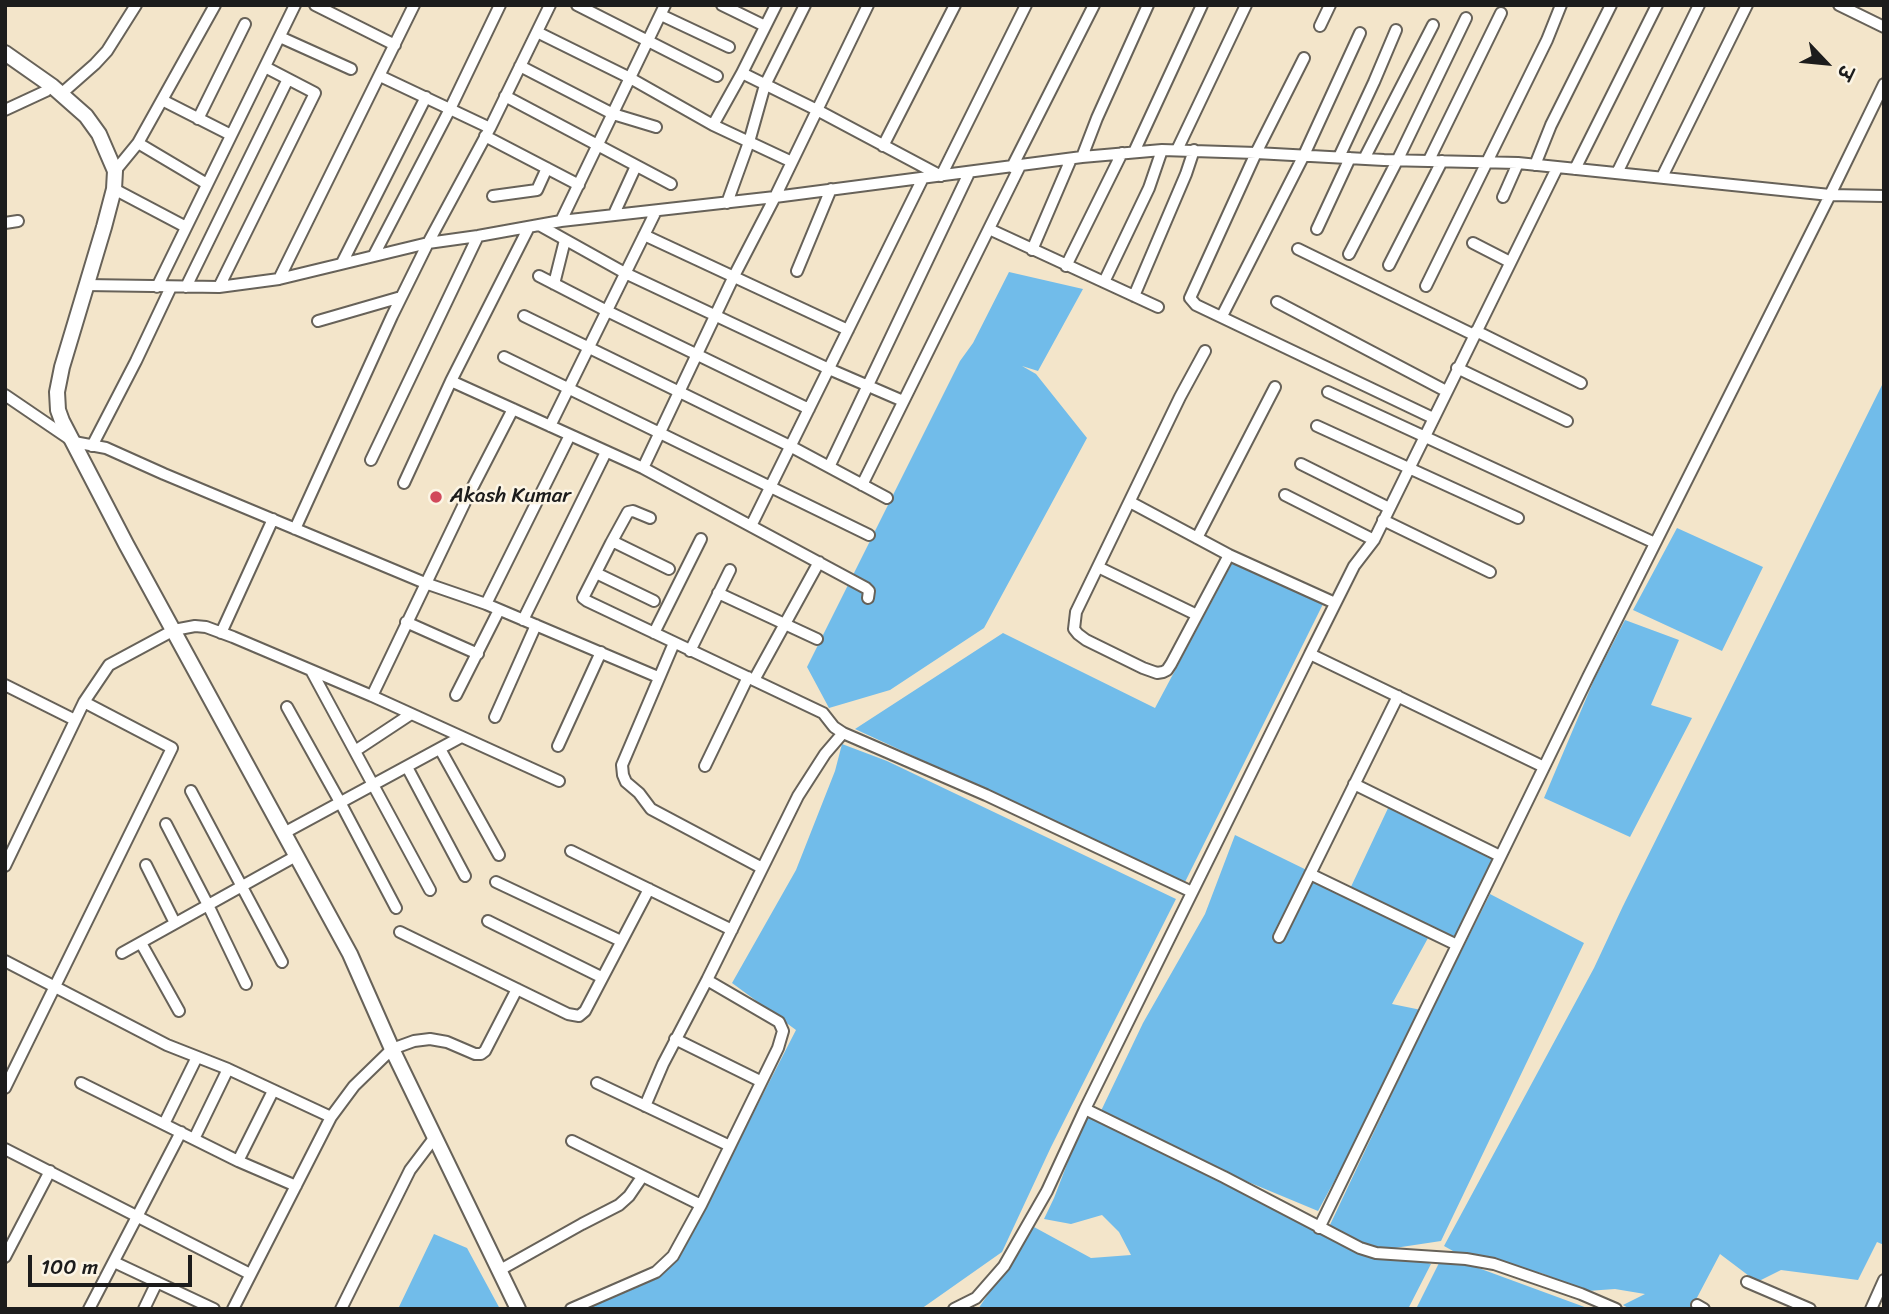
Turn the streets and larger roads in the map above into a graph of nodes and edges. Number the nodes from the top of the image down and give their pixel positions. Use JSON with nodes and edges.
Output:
{"nodes":[{"id":1,"x":136,"y":5,"type":"edge"},
{"id":2,"x":215,"y":5,"type":"edge"},
{"id":3,"x":295,"y":5,"type":"edge"},
{"id":4,"x":315,"y":5,"type":"edge"},
{"id":5,"x":414,"y":5,"type":"edge"},
{"id":6,"x":500,"y":5,"type":"edge"},
{"id":7,"x":550,"y":5,"type":"edge"},
{"id":8,"x":578,"y":5,"type":"edge"},
{"id":9,"x":722,"y":5,"type":"edge"},
{"id":10,"x":776,"y":5,"type":"edge"},
{"id":11,"x":805,"y":5,"type":"edge"},
{"id":12,"x":868,"y":5,"type":"edge"},
{"id":13,"x":955,"y":5,"type":"edge"},
{"id":14,"x":1026,"y":5,"type":"edge"},
{"id":15,"x":1094,"y":5,"type":"edge"},
{"id":16,"x":1148,"y":5,"type":"edge"},
{"id":17,"x":1202,"y":5,"type":"edge"},
{"id":18,"x":1246,"y":5,"type":"edge"},
{"id":19,"x":1330,"y":5,"type":"edge"},
{"id":20,"x":1561,"y":5,"type":"edge"},
{"id":21,"x":1611,"y":5,"type":"edge"},
{"id":22,"x":1657,"y":5,"type":"edge"},
{"id":23,"x":1699,"y":5,"type":"edge"},
{"id":24,"x":1747,"y":5,"type":"edge"},
{"id":25,"x":1839,"y":5,"type":"edge"},
{"id":26,"x":663,"y":10,"type":"edge"},
{"id":27,"x":1501,"y":13,"type":"dead end"},
{"id":28,"x":1465,"y":18,"type":"dead end"},
{"id":29,"x":245,"y":24,"type":"dead end"},
{"id":30,"x":1433,"y":25,"type":"dead end"},
{"id":31,"x":765,"y":26,"type":"junction"},
{"id":32,"x":1321,"y":26,"type":"dead end"},
{"id":33,"x":1884,"y":27,"type":"edge"},
{"id":34,"x":1396,"y":30,"type":"dead end"},
{"id":35,"x":537,"y":32,"type":"junction"},
{"id":36,"x":1360,"y":33,"type":"dead end"},
{"id":37,"x":280,"y":37,"type":"junction"},
{"id":38,"x":648,"y":41,"type":"junction"},
{"id":39,"x":395,"y":45,"type":"junction"},
{"id":40,"x":729,"y":47,"type":"dead end"},
{"id":41,"x":5,"y":53,"type":"edge"},
{"id":42,"x":1304,"y":58,"type":"dead end"},
{"id":43,"x":520,"y":66,"type":"junction"},
{"id":44,"x":265,"y":67,"type":"junction"},
{"id":45,"x":351,"y":69,"type":"dead end"},
{"id":46,"x":742,"y":73,"type":"junction"},
{"id":47,"x":380,"y":76,"type":"junction"},
{"id":48,"x":718,"y":76,"type":"dead end"},
{"id":49,"x":630,"y":78,"type":"junction"},
{"id":50,"x":288,"y":79,"type":"junction"},
{"id":51,"x":1884,"y":84,"type":"edge"},
{"id":52,"x":765,"y":85,"type":"junction"},
{"id":53,"x":56,"y":90,"type":"junction"},
{"id":54,"x":505,"y":96,"type":"junction"},
{"id":55,"x":426,"y":97,"type":"junction"},
{"id":56,"x":162,"y":100,"type":"junction"},
{"id":57,"x":450,"y":109,"type":"junction"},
{"id":58,"x":5,"y":110,"type":"edge"},
{"id":59,"x":817,"y":110,"type":"junction"},
{"id":60,"x":613,"y":114,"type":"junction"},
{"id":61,"x":198,"y":119,"type":"junction"},
{"id":62,"x":713,"y":125,"type":"junction"},
{"id":63,"x":656,"y":127,"type":"dead end"},
{"id":64,"x":487,"y":132,"type":"junction"},
{"id":65,"x":231,"y":135,"type":"junction"},
{"id":66,"x":749,"y":142,"type":"junction"},
{"id":67,"x":138,"y":143,"type":"junction"},
{"id":68,"x":597,"y":146,"type":"junction"},
{"id":69,"x":883,"y":146,"type":"junction"},
{"id":70,"x":1162,"y":150,"type":"junction"},
{"id":71,"x":1177,"y":150,"type":"junction"},
{"id":72,"x":1194,"y":150,"type":"junction"},
{"id":73,"x":1128,"y":153,"type":"junction"},
{"id":74,"x":1256,"y":153,"type":"junction"},
{"id":75,"x":1304,"y":155,"type":"junction"},
{"id":76,"x":1076,"y":158,"type":"junction"},
{"id":77,"x":1344,"y":158,"type":"junction"},
{"id":78,"x":1364,"y":159,"type":"junction"},
{"id":79,"x":1398,"y":159,"type":"junction"},
{"id":80,"x":1429,"y":160,"type":"junction"},
{"id":81,"x":1441,"y":160,"type":"junction"},
{"id":82,"x":792,"y":162,"type":"junction"},
{"id":83,"x":1488,"y":162,"type":"junction"},
{"id":84,"x":1518,"y":163,"type":"junction"},
{"id":85,"x":1535,"y":165,"type":"junction"},
{"id":86,"x":636,"y":166,"type":"junction"},
{"id":87,"x":1016,"y":167,"type":"junction"},
{"id":88,"x":547,"y":168,"type":"junction"},
{"id":89,"x":1557,"y":168,"type":"junction"},
{"id":90,"x":1575,"y":169,"type":"junction"},
{"id":91,"x":115,"y":171,"type":"junction"},
{"id":92,"x":969,"y":173,"type":"junction"},
{"id":93,"x":1617,"y":173,"type":"junction"},
{"id":94,"x":941,"y":176,"type":"junction"},
{"id":95,"x":1662,"y":177,"type":"junction"},
{"id":96,"x":923,"y":178,"type":"junction"},
{"id":97,"x":207,"y":184,"type":"junction"},
{"id":98,"x":671,"y":184,"type":"dead end"},
{"id":99,"x":579,"y":185,"type":"junction"},
{"id":100,"x":114,"y":189,"type":"junction"},
{"id":101,"x":831,"y":189,"type":"junction"},
{"id":102,"x":1830,"y":195,"type":"junction"},
{"id":103,"x":493,"y":196,"type":"dead end"},
{"id":104,"x":1884,"y":196,"type":"edge"},
{"id":105,"x":775,"y":197,"type":"junction"},
{"id":106,"x":1503,"y":197,"type":"dead end"},
{"id":107,"x":727,"y":203,"type":"junction"},
{"id":108,"x":656,"y":211,"type":"junction"},
{"id":109,"x":614,"y":214,"type":"junction"},
{"id":110,"x":18,"y":221,"type":"dead end"},
{"id":111,"x":561,"y":221,"type":"junction"},
{"id":112,"x":5,"y":223,"type":"edge"},
{"id":113,"x":534,"y":226,"type":"junction"},
{"id":114,"x":186,"y":227,"type":"junction"},
{"id":115,"x":989,"y":229,"type":"junction"},
{"id":116,"x":1317,"y":229,"type":"dead end"},
{"id":117,"x":644,"y":235,"type":"junction"},
{"id":118,"x":478,"y":236,"type":"junction"},
{"id":119,"x":565,"y":240,"type":"junction"},
{"id":120,"x":428,"y":243,"type":"junction"},
{"id":121,"x":1473,"y":243,"type":"dead end"},
{"id":122,"x":1298,"y":249,"type":"dead end"},
{"id":123,"x":1032,"y":250,"type":"junction"},
{"id":124,"x":1349,"y":254,"type":"dead end"},
{"id":125,"x":374,"y":255,"type":"junction"},
{"id":126,"x":1510,"y":262,"type":"junction"},
{"id":127,"x":342,"y":263,"type":"junction"},
{"id":128,"x":1389,"y":265,"type":"dead end"},
{"id":129,"x":1066,"y":266,"type":"junction"},
{"id":130,"x":796,"y":271,"type":"dead end"},
{"id":131,"x":625,"y":273,"type":"junction"},
{"id":132,"x":539,"y":276,"type":"dead end"},
{"id":133,"x":734,"y":276,"type":"junction"},
{"id":134,"x":279,"y":279,"type":"junction"},
{"id":135,"x":1104,"y":282,"type":"junction"},
{"id":136,"x":554,"y":284,"type":"junction"},
{"id":137,"x":86,"y":285,"type":"junction"},
{"id":138,"x":1426,"y":286,"type":"dead end"},
{"id":139,"x":157,"y":287,"type":"junction"},
{"id":140,"x":171,"y":287,"type":"junction"},
{"id":141,"x":186,"y":287,"type":"junction"},
{"id":142,"x":219,"y":287,"type":"junction"},
{"id":143,"x":1134,"y":296,"type":"junction"},
{"id":144,"x":401,"y":297,"type":"junction"},
{"id":145,"x":1277,"y":302,"type":"dead end"},
{"id":146,"x":1158,"y":307,"type":"dead end"},
{"id":147,"x":607,"y":311,"type":"junction"},
{"id":148,"x":715,"y":315,"type":"junction"},
{"id":149,"x":524,"y":316,"type":"dead end"},
{"id":150,"x":1222,"y":316,"type":"junction"},
{"id":151,"x":318,"y":321,"type":"dead end"},
{"id":152,"x":848,"y":330,"type":"junction"},
{"id":153,"x":1475,"y":333,"type":"junction"},
{"id":154,"x":589,"y":348,"type":"junction"},
{"id":155,"x":1205,"y":351,"type":"dead end"},
{"id":156,"x":696,"y":355,"type":"junction"},
{"id":157,"x":504,"y":357,"type":"dead end"},
{"id":158,"x":1457,"y":368,"type":"junction"},
{"id":159,"x":829,"y":369,"type":"junction"},
{"id":160,"x":452,"y":381,"type":"junction"},
{"id":161,"x":1581,"y":383,"type":"dead end"},
{"id":162,"x":869,"y":386,"type":"junction"},
{"id":163,"x":1275,"y":387,"type":"dead end"},
{"id":164,"x":568,"y":390,"type":"junction"},
{"id":165,"x":1446,"y":391,"type":"junction"},
{"id":166,"x":679,"y":392,"type":"junction"},
{"id":167,"x":1328,"y":392,"type":"dead end"},
{"id":168,"x":5,"y":395,"type":"edge"},
{"id":169,"x":903,"y":401,"type":"junction"},
{"id":170,"x":513,"y":409,"type":"junction"},
{"id":171,"x":809,"y":409,"type":"junction"},
{"id":172,"x":1433,"y":418,"type":"junction"},
{"id":173,"x":1567,"y":421,"type":"dead end"},
{"id":174,"x":550,"y":426,"type":"junction"},
{"id":175,"x":1317,"y":426,"type":"dead end"},
{"id":176,"x":660,"y":433,"type":"junction"},
{"id":177,"x":570,"y":435,"type":"junction"},
{"id":178,"x":1423,"y":437,"type":"junction"},
{"id":179,"x":74,"y":442,"type":"junction"},
{"id":180,"x":92,"y":446,"type":"junction"},
{"id":181,"x":790,"y":446,"type":"junction"},
{"id":182,"x":606,"y":452,"type":"junction"},
{"id":183,"x":371,"y":460,"type":"dead end"},
{"id":184,"x":1301,"y":464,"type":"dead end"},
{"id":185,"x":829,"y":467,"type":"junction"},
{"id":186,"x":1408,"y":467,"type":"junction"},
{"id":187,"x":643,"y":468,"type":"junction"},
{"id":188,"x":404,"y":483,"type":"dead end"},
{"id":189,"x":862,"y":485,"type":"junction"},
{"id":190,"x":769,"y":488,"type":"junction"},
{"id":191,"x":1285,"y":495,"type":"dead end"},
{"id":192,"x":887,"y":498,"type":"dead end"},
{"id":193,"x":1130,"y":502,"type":"junction"},
{"id":194,"x":1389,"y":508,"type":"junction"},
{"id":195,"x":650,"y":518,"type":"dead end"},
{"id":196,"x":1518,"y":518,"type":"dead end"},
{"id":197,"x":273,"y":519,"type":"junction"},
{"id":198,"x":1383,"y":520,"type":"junction"},
{"id":199,"x":751,"y":526,"type":"junction"},
{"id":200,"x":295,"y":529,"type":"junction"},
{"id":201,"x":869,"y":535,"type":"dead end"},
{"id":202,"x":1197,"y":538,"type":"junction"},
{"id":203,"x":701,"y":539,"type":"dead end"},
{"id":204,"x":1374,"y":540,"type":"junction"},
{"id":205,"x":611,"y":543,"type":"junction"},
{"id":206,"x":1655,"y":543,"type":"junction"},
{"id":207,"x":1229,"y":555,"type":"junction"},
{"id":208,"x":819,"y":562,"type":"junction"},
{"id":209,"x":1098,"y":567,"type":"junction"},
{"id":210,"x":669,"y":569,"type":"dead end"},
{"id":211,"x":730,"y":570,"type":"dead end"},
{"id":212,"x":1490,"y":572,"type":"dead end"},
{"id":213,"x":596,"y":573,"type":"junction"},
{"id":214,"x":425,"y":583,"type":"junction"},
{"id":215,"x":718,"y":593,"type":"junction"},
{"id":216,"x":868,"y":598,"type":"dead end"},
{"id":217,"x":654,"y":601,"type":"dead end"},
{"id":218,"x":1335,"y":603,"type":"junction"},
{"id":219,"x":486,"y":604,"type":"junction"},
{"id":220,"x":499,"y":610,"type":"junction"},
{"id":221,"x":1197,"y":615,"type":"junction"},
{"id":222,"x":523,"y":620,"type":"junction"},
{"id":223,"x":406,"y":622,"type":"junction"},
{"id":224,"x":784,"y":624,"type":"junction"},
{"id":225,"x":536,"y":625,"type":"junction"},
{"id":226,"x":174,"y":630,"type":"junction"},
{"id":227,"x":222,"y":633,"type":"junction"},
{"id":228,"x":654,"y":633,"type":"junction"},
{"id":229,"x":817,"y":639,"type":"dead end"},
{"id":230,"x":674,"y":643,"type":"junction"},
{"id":231,"x":690,"y":651,"type":"junction"},
{"id":232,"x":601,"y":652,"type":"junction"},
{"id":233,"x":478,"y":654,"type":"junction"},
{"id":234,"x":1310,"y":654,"type":"junction"},
{"id":235,"x":312,"y":672,"type":"junction"},
{"id":236,"x":658,"y":677,"type":"junction"},
{"id":237,"x":751,"y":679,"type":"junction"},
{"id":238,"x":5,"y":685,"type":"edge"},
{"id":239,"x":456,"y":695,"type":"dead end"},
{"id":240,"x":372,"y":696,"type":"junction"},
{"id":241,"x":1398,"y":696,"type":"junction"},
{"id":242,"x":84,"y":702,"type":"junction"},
{"id":243,"x":287,"y":707,"type":"dead end"},
{"id":244,"x":411,"y":714,"type":"junction"},
{"id":245,"x":495,"y":717,"type":"dead end"},
{"id":246,"x":75,"y":720,"type":"junction"},
{"id":247,"x":838,"y":730,"type":"junction"},
{"id":248,"x":461,"y":737,"type":"junction"},
{"id":249,"x":558,"y":746,"type":"dead end"},
{"id":250,"x":440,"y":749,"type":"junction"},
{"id":251,"x":355,"y":751,"type":"junction"},
{"id":252,"x":705,"y":766,"type":"dead end"},
{"id":253,"x":407,"y":767,"type":"junction"},
{"id":254,"x":1544,"y":767,"type":"junction"},
{"id":255,"x":559,"y":781,"type":"dead end"},
{"id":256,"x":1354,"y":784,"type":"junction"},
{"id":257,"x":373,"y":785,"type":"junction"},
{"id":258,"x":191,"y":791,"type":"dead end"},
{"id":259,"x":340,"y":802,"type":"junction"},
{"id":260,"x":166,"y":824,"type":"dead end"},
{"id":261,"x":284,"y":833,"type":"junction"},
{"id":262,"x":571,"y":851,"type":"dead end"},
{"id":263,"x":499,"y":855,"type":"dead end"},
{"id":264,"x":296,"y":856,"type":"junction"},
{"id":265,"x":1500,"y":856,"type":"junction"},
{"id":266,"x":146,"y":865,"type":"dead end"},
{"id":267,"x":5,"y":866,"type":"edge"},
{"id":268,"x":762,"y":868,"type":"junction"},
{"id":269,"x":1310,"y":874,"type":"junction"},
{"id":270,"x":465,"y":876,"type":"dead end"},
{"id":271,"x":496,"y":882,"type":"dead end"},
{"id":272,"x":241,"y":887,"type":"junction"},
{"id":273,"x":649,"y":889,"type":"junction"},
{"id":274,"x":430,"y":890,"type":"dead end"},
{"id":275,"x":1192,"y":892,"type":"junction"},
{"id":276,"x":208,"y":905,"type":"junction"},
{"id":277,"x":396,"y":908,"type":"dead end"},
{"id":278,"x":488,"y":921,"type":"dead end"},
{"id":279,"x":176,"y":923,"type":"junction"},
{"id":280,"x":732,"y":930,"type":"junction"},
{"id":281,"x":400,"y":932,"type":"dead end"},
{"id":282,"x":1279,"y":937,"type":"dead end"},
{"id":283,"x":621,"y":941,"type":"junction"},
{"id":284,"x":141,"y":943,"type":"junction"},
{"id":285,"x":1457,"y":945,"type":"junction"},
{"id":286,"x":122,"y":953,"type":"dead end"},
{"id":287,"x":5,"y":961,"type":"edge"},
{"id":288,"x":282,"y":962,"type":"dead end"},
{"id":289,"x":601,"y":977,"type":"junction"},
{"id":290,"x":707,"y":981,"type":"junction"},
{"id":291,"x":246,"y":984,"type":"dead end"},
{"id":292,"x":56,"y":986,"type":"junction"},
{"id":293,"x":517,"y":989,"type":"junction"},
{"id":294,"x":179,"y":1011,"type":"dead end"},
{"id":295,"x":676,"y":1039,"type":"junction"},
{"id":296,"x":392,"y":1049,"type":"junction"},
{"id":297,"x":197,"y":1057,"type":"junction"},
{"id":298,"x":228,"y":1069,"type":"junction"},
{"id":299,"x":760,"y":1081,"type":"junction"},
{"id":300,"x":81,"y":1083,"type":"dead end"},
{"id":301,"x":597,"y":1083,"type":"dead end"},
{"id":302,"x":5,"y":1088,"type":"edge"},
{"id":303,"x":274,"y":1091,"type":"junction"},
{"id":304,"x":645,"y":1106,"type":"junction"},
{"id":305,"x":1084,"y":1108,"type":"junction"},
{"id":306,"x":331,"y":1117,"type":"junction"},
{"id":307,"x":164,"y":1124,"type":"junction"},
{"id":308,"x":181,"y":1132,"type":"junction"},
{"id":309,"x":435,"y":1137,"type":"junction"},
{"id":310,"x":194,"y":1139,"type":"junction"},
{"id":311,"x":572,"y":1141,"type":"dead end"},
{"id":312,"x":730,"y":1146,"type":"junction"},
{"id":313,"x":5,"y":1149,"type":"edge"},
{"id":314,"x":238,"y":1161,"type":"junction"},
{"id":315,"x":50,"y":1171,"type":"junction"},
{"id":316,"x":642,"y":1177,"type":"junction"},
{"id":317,"x":296,"y":1186,"type":"junction"},
{"id":318,"x":701,"y":1205,"type":"junction"},
{"id":319,"x":138,"y":1216,"type":"junction"},
{"id":320,"x":1319,"y":1228,"type":"junction"},
{"id":321,"x":9,"y":1239,"type":"edge"},
{"id":322,"x":5,"y":1257,"type":"edge"},
{"id":323,"x":114,"y":1262,"type":"junction"},
{"id":324,"x":500,"y":1270,"type":"junction"},
{"id":325,"x":250,"y":1274,"type":"junction"},
{"id":326,"x":1884,"y":1280,"type":"edge"},
{"id":327,"x":157,"y":1282,"type":"junction"},
{"id":328,"x":1747,"y":1282,"type":"dead end"},
{"id":329,"x":195,"y":1305,"type":"edge"},
{"id":330,"x":89,"y":1309,"type":"edge"},
{"id":331,"x":144,"y":1309,"type":"edge"},
{"id":332,"x":214,"y":1309,"type":"edge"},
{"id":333,"x":233,"y":1309,"type":"edge"},
{"id":334,"x":341,"y":1309,"type":"edge"},
{"id":335,"x":518,"y":1309,"type":"edge"},
{"id":336,"x":570,"y":1309,"type":"edge"},
{"id":337,"x":954,"y":1309,"type":"edge"},
{"id":338,"x":1616,"y":1309,"type":"edge"},
{"id":339,"x":1810,"y":1309,"type":"edge"},
{"id":340,"x":1871,"y":1309,"type":"edge"}],
"edges":[{"from":1,"to":53,"type":"street"},
{"from":2,"to":56,"type":"street"},
{"from":3,"to":37,"type":"street"},
{"from":4,"to":39,"type":"street"},
{"from":5,"to":39,"type":"street"},
{"from":6,"to":57,"type":"street"},
{"from":7,"to":35,"type":"street"},
{"from":8,"to":38,"type":"street"},
{"from":9,"to":31,"type":"street"},
{"from":10,"to":31,"type":"street"},
{"from":11,"to":52,"type":"street"},
{"from":12,"to":59,"type":"street"},
{"from":13,"to":69,"type":"street"},
{"from":14,"to":94,"type":"street"},
{"from":15,"to":87,"type":"street"},
{"from":16,"to":76,"type":"street"},
{"from":17,"to":73,"type":"street"},
{"from":18,"to":71,"type":"street"},
{"from":19,"to":32,"type":"street"},
{"from":20,"to":83,"type":"street"},
{"from":21,"to":85,"type":"street"},
{"from":22,"to":90,"type":"street"},
{"from":23,"to":93,"type":"street"},
{"from":24,"to":95,"type":"street"},
{"from":25,"to":33,"type":"street"},
{"from":26,"to":38,"type":"street"},
{"from":26,"to":40,"type":"street"},
{"from":27,"to":80,"type":"street"},
{"from":28,"to":79,"type":"street"},
{"from":29,"to":61,"type":"street"},
{"from":30,"to":78,"type":"street"},
{"from":31,"to":46,"type":"street"},
{"from":34,"to":77,"type":"street"},
{"from":35,"to":43,"type":"street"},
{"from":35,"to":49,"type":"street"},
{"from":36,"to":75,"type":"street"},
{"from":37,"to":44,"type":"street"},
{"from":37,"to":45,"type":"street"},
{"from":38,"to":48,"type":"street"},
{"from":38,"to":49,"type":"street"},
{"from":39,"to":47,"type":"street"},
{"from":41,"to":53,"type":"street"},
{"from":42,"to":74,"type":"street"},
{"from":43,"to":54,"type":"street"},
{"from":43,"to":60,"type":"street"},
{"from":44,"to":50,"type":"street"},
{"from":44,"to":65,"type":"street"},
{"from":46,"to":52,"type":"street"},
{"from":46,"to":62,"type":"street"},
{"from":47,"to":55,"type":"street"},
{"from":47,"to":134,"type":"street"},
{"from":49,"to":60,"type":"street"},
{"from":49,"to":62,"type":"street"},
{"from":50,"to":141,"type":"street"},
{"from":50,"to":142,"type":"street"},
{"from":51,"to":102,"type":"street"},
{"from":52,"to":59,"type":"street"},
{"from":52,"to":66,"type":"street"},
{"from":53,"to":58,"type":"street"},
{"from":53,"to":91,"type":"street"},
{"from":54,"to":64,"type":"street"},
{"from":54,"to":68,"type":"street"},
{"from":55,"to":57,"type":"street"},
{"from":55,"to":127,"type":"street"},
{"from":56,"to":61,"type":"street"},
{"from":56,"to":67,"type":"street"},
{"from":57,"to":64,"type":"street"},
{"from":57,"to":125,"type":"street"},
{"from":59,"to":69,"type":"street"},
{"from":59,"to":82,"type":"street"},
{"from":60,"to":63,"type":"street"},
{"from":60,"to":68,"type":"street"},
{"from":61,"to":65,"type":"street"},
{"from":62,"to":66,"type":"street"},
{"from":64,"to":88,"type":"street"},
{"from":64,"to":120,"type":"street"},
{"from":65,"to":97,"type":"street"},
{"from":66,"to":82,"type":"street"},
{"from":66,"to":107,"type":"street"},
{"from":67,"to":91,"type":"street"},
{"from":67,"to":97,"type":"street"},
{"from":68,"to":86,"type":"street"},
{"from":68,"to":99,"type":"street"},
{"from":69,"to":94,"type":"street"},
{"from":70,"to":71,"type":"street"},
{"from":70,"to":73,"type":"street"},
{"from":70,"to":135,"type":"street"},
{"from":71,"to":72,"type":"street"},
{"from":72,"to":74,"type":"street"},
{"from":72,"to":143,"type":"street"},
{"from":73,"to":76,"type":"street"},
{"from":73,"to":129,"type":"street"},
{"from":74,"to":75,"type":"street"},
{"from":74,"to":150,"type":"street"},
{"from":75,"to":77,"type":"street"},
{"from":75,"to":150,"type":"street"},
{"from":76,"to":87,"type":"street"},
{"from":76,"to":123,"type":"street"},
{"from":77,"to":78,"type":"street"},
{"from":77,"to":116,"type":"street"},
{"from":78,"to":79,"type":"street"},
{"from":79,"to":80,"type":"street"},
{"from":79,"to":124,"type":"street"},
{"from":80,"to":81,"type":"street"},
{"from":81,"to":83,"type":"street"},
{"from":81,"to":128,"type":"street"},
{"from":82,"to":105,"type":"street"},
{"from":83,"to":84,"type":"street"},
{"from":83,"to":138,"type":"street"},
{"from":84,"to":85,"type":"street"},
{"from":84,"to":106,"type":"street"},
{"from":85,"to":89,"type":"street"},
{"from":86,"to":98,"type":"street"},
{"from":86,"to":109,"type":"street"},
{"from":87,"to":92,"type":"street"},
{"from":87,"to":115,"type":"street"},
{"from":88,"to":99,"type":"street"},
{"from":88,"to":103,"type":"street"},
{"from":89,"to":90,"type":"street"},
{"from":89,"to":126,"type":"street"},
{"from":90,"to":93,"type":"street"},
{"from":91,"to":100,"type":"street"},
{"from":92,"to":94,"type":"street"},
{"from":92,"to":162,"type":"street"},
{"from":93,"to":95,"type":"street"},
{"from":94,"to":96,"type":"street"},
{"from":95,"to":102,"type":"street"},
{"from":96,"to":101,"type":"street"},
{"from":96,"to":152,"type":"street"},
{"from":97,"to":114,"type":"street"},
{"from":99,"to":111,"type":"street"},
{"from":100,"to":114,"type":"street"},
{"from":100,"to":137,"type":"street"},
{"from":101,"to":105,"type":"street"},
{"from":101,"to":130,"type":"street"},
{"from":102,"to":104,"type":"street"},
{"from":102,"to":206,"type":"street"},
{"from":105,"to":107,"type":"street"},
{"from":105,"to":133,"type":"street"},
{"from":107,"to":108,"type":"street"},
{"from":108,"to":109,"type":"street"},
{"from":108,"to":117,"type":"street"},
{"from":109,"to":111,"type":"street"},
{"from":110,"to":112,"type":"street"},
{"from":111,"to":113,"type":"street"},
{"from":113,"to":118,"type":"street"},
{"from":113,"to":119,"type":"street"},
{"from":113,"to":160,"type":"street"},
{"from":114,"to":139,"type":"street"},
{"from":115,"to":123,"type":"street"},
{"from":115,"to":169,"type":"street"},
{"from":117,"to":131,"type":"street"},
{"from":117,"to":133,"type":"street"},
{"from":118,"to":120,"type":"street"},
{"from":118,"to":183,"type":"street"},
{"from":119,"to":131,"type":"street"},
{"from":119,"to":136,"type":"street"},
{"from":120,"to":125,"type":"street"},
{"from":120,"to":144,"type":"street"},
{"from":121,"to":126,"type":"street"},
{"from":122,"to":153,"type":"street"},
{"from":123,"to":129,"type":"street"},
{"from":125,"to":127,"type":"street"},
{"from":126,"to":153,"type":"street"},
{"from":127,"to":134,"type":"street"},
{"from":129,"to":135,"type":"street"},
{"from":131,"to":147,"type":"street"},
{"from":131,"to":148,"type":"street"},
{"from":132,"to":136,"type":"street"},
{"from":133,"to":148,"type":"street"},
{"from":133,"to":152,"type":"street"},
{"from":134,"to":142,"type":"street"},
{"from":135,"to":143,"type":"street"},
{"from":136,"to":147,"type":"street"},
{"from":137,"to":139,"type":"street"},
{"from":137,"to":179,"type":"street"},
{"from":139,"to":140,"type":"street"},
{"from":140,"to":141,"type":"street"},
{"from":140,"to":180,"type":"street"},
{"from":141,"to":142,"type":"street"},
{"from":143,"to":146,"type":"street"},
{"from":144,"to":151,"type":"street"},
{"from":144,"to":200,"type":"street"},
{"from":145,"to":165,"type":"street"},
{"from":147,"to":154,"type":"street"},
{"from":147,"to":156,"type":"street"},
{"from":148,"to":156,"type":"street"},
{"from":148,"to":159,"type":"street"},
{"from":149,"to":154,"type":"street"},
{"from":150,"to":172,"type":"street"},
{"from":152,"to":159,"type":"street"},
{"from":153,"to":158,"type":"street"},
{"from":153,"to":161,"type":"street"},
{"from":154,"to":164,"type":"street"},
{"from":154,"to":166,"type":"street"},
{"from":155,"to":193,"type":"street"},
{"from":156,"to":166,"type":"street"},
{"from":156,"to":171,"type":"street"},
{"from":157,"to":164,"type":"street"},
{"from":158,"to":165,"type":"street"},
{"from":158,"to":173,"type":"street"},
{"from":159,"to":162,"type":"street"},
{"from":159,"to":171,"type":"street"},
{"from":160,"to":170,"type":"street"},
{"from":160,"to":188,"type":"street"},
{"from":162,"to":169,"type":"street"},
{"from":162,"to":185,"type":"street"},
{"from":163,"to":202,"type":"street"},
{"from":164,"to":174,"type":"street"},
{"from":164,"to":176,"type":"street"},
{"from":165,"to":172,"type":"street"},
{"from":166,"to":176,"type":"street"},
{"from":166,"to":181,"type":"street"},
{"from":167,"to":178,"type":"street"},
{"from":168,"to":179,"type":"street"},
{"from":169,"to":189,"type":"street"},
{"from":170,"to":174,"type":"street"},
{"from":170,"to":214,"type":"street"},
{"from":171,"to":181,"type":"street"},
{"from":172,"to":178,"type":"street"},
{"from":174,"to":177,"type":"street"},
{"from":175,"to":186,"type":"street"},
{"from":176,"to":187,"type":"street"},
{"from":176,"to":190,"type":"street"},
{"from":177,"to":182,"type":"street"},
{"from":177,"to":219,"type":"street"},
{"from":178,"to":186,"type":"street"},
{"from":178,"to":206,"type":"street"},
{"from":179,"to":180,"type":"street"},
{"from":179,"to":226,"type":"street"},
{"from":180,"to":197,"type":"street"},
{"from":181,"to":185,"type":"street"},
{"from":181,"to":190,"type":"street"},
{"from":182,"to":187,"type":"street"},
{"from":182,"to":222,"type":"street"},
{"from":184,"to":194,"type":"street"},
{"from":185,"to":189,"type":"street"},
{"from":186,"to":194,"type":"street"},
{"from":186,"to":196,"type":"street"},
{"from":187,"to":199,"type":"street"},
{"from":189,"to":192,"type":"street"},
{"from":190,"to":199,"type":"street"},
{"from":190,"to":201,"type":"street"},
{"from":191,"to":204,"type":"street"},
{"from":193,"to":202,"type":"street"},
{"from":193,"to":209,"type":"street"},
{"from":194,"to":198,"type":"street"},
{"from":195,"to":205,"type":"street"},
{"from":197,"to":200,"type":"street"},
{"from":197,"to":227,"type":"street"},
{"from":198,"to":204,"type":"street"},
{"from":198,"to":212,"type":"street"},
{"from":199,"to":208,"type":"street"},
{"from":200,"to":214,"type":"street"},
{"from":202,"to":207,"type":"street"},
{"from":203,"to":228,"type":"street"},
{"from":204,"to":218,"type":"street"},
{"from":205,"to":210,"type":"street"},
{"from":205,"to":213,"type":"street"},
{"from":206,"to":254,"type":"street"},
{"from":207,"to":218,"type":"street"},
{"from":207,"to":221,"type":"street"},
{"from":208,"to":216,"type":"street"},
{"from":208,"to":224,"type":"street"},
{"from":209,"to":221,"type":"street"},
{"from":209,"to":221,"type":"street"},
{"from":211,"to":215,"type":"street"},
{"from":213,"to":217,"type":"street"},
{"from":213,"to":228,"type":"street"},
{"from":214,"to":219,"type":"street"},
{"from":214,"to":223,"type":"street"},
{"from":215,"to":224,"type":"street"},
{"from":215,"to":231,"type":"street"},
{"from":218,"to":234,"type":"street"},
{"from":219,"to":220,"type":"street"},
{"from":220,"to":222,"type":"street"},
{"from":220,"to":233,"type":"street"},
{"from":222,"to":225,"type":"street"},
{"from":223,"to":233,"type":"street"},
{"from":223,"to":240,"type":"street"},
{"from":224,"to":229,"type":"street"},
{"from":224,"to":237,"type":"street"},
{"from":225,"to":232,"type":"street"},
{"from":225,"to":245,"type":"street"},
{"from":226,"to":227,"type":"street"},
{"from":226,"to":242,"type":"street"},
{"from":226,"to":261,"type":"street"},
{"from":227,"to":235,"type":"street"},
{"from":228,"to":230,"type":"street"},
{"from":230,"to":231,"type":"street"},
{"from":230,"to":236,"type":"street"},
{"from":231,"to":237,"type":"street"},
{"from":232,"to":236,"type":"street"},
{"from":232,"to":249,"type":"street"},
{"from":233,"to":239,"type":"street"},
{"from":234,"to":241,"type":"street"},
{"from":234,"to":275,"type":"street"},
{"from":235,"to":240,"type":"street"},
{"from":235,"to":251,"type":"street"},
{"from":236,"to":268,"type":"street"},
{"from":237,"to":247,"type":"street"},
{"from":237,"to":252,"type":"street"},
{"from":238,"to":246,"type":"street"},
{"from":240,"to":244,"type":"street"},
{"from":241,"to":254,"type":"street"},
{"from":241,"to":256,"type":"street"},
{"from":242,"to":246,"type":"street"},
{"from":242,"to":292,"type":"street"},
{"from":243,"to":259,"type":"street"},
{"from":244,"to":248,"type":"street"},
{"from":244,"to":251,"type":"street"},
{"from":246,"to":267,"type":"street"},
{"from":247,"to":268,"type":"street"},
{"from":247,"to":275,"type":"street"},
{"from":248,"to":250,"type":"street"},
{"from":248,"to":255,"type":"street"},
{"from":250,"to":253,"type":"street"},
{"from":250,"to":263,"type":"street"},
{"from":251,"to":257,"type":"street"},
{"from":253,"to":257,"type":"street"},
{"from":253,"to":270,"type":"street"},
{"from":254,"to":265,"type":"street"},
{"from":256,"to":265,"type":"street"},
{"from":256,"to":269,"type":"street"},
{"from":257,"to":259,"type":"street"},
{"from":257,"to":274,"type":"street"},
{"from":258,"to":272,"type":"street"},
{"from":259,"to":261,"type":"street"},
{"from":259,"to":277,"type":"street"},
{"from":260,"to":276,"type":"street"},
{"from":261,"to":264,"type":"street"},
{"from":262,"to":273,"type":"street"},
{"from":264,"to":272,"type":"street"},
{"from":264,"to":296,"type":"street"},
{"from":265,"to":285,"type":"street"},
{"from":266,"to":279,"type":"street"},
{"from":268,"to":280,"type":"street"},
{"from":269,"to":282,"type":"street"},
{"from":269,"to":285,"type":"street"},
{"from":271,"to":283,"type":"street"},
{"from":272,"to":276,"type":"street"},
{"from":272,"to":288,"type":"street"},
{"from":273,"to":280,"type":"street"},
{"from":273,"to":283,"type":"street"},
{"from":275,"to":305,"type":"street"},
{"from":276,"to":279,"type":"street"},
{"from":276,"to":291,"type":"street"},
{"from":278,"to":289,"type":"street"},
{"from":279,"to":284,"type":"street"},
{"from":280,"to":290,"type":"street"},
{"from":281,"to":293,"type":"street"},
{"from":283,"to":289,"type":"street"},
{"from":284,"to":286,"type":"street"},
{"from":284,"to":294,"type":"street"},
{"from":285,"to":320,"type":"street"},
{"from":287,"to":292,"type":"street"},
{"from":289,"to":293,"type":"street"},
{"from":290,"to":295,"type":"street"},
{"from":290,"to":299,"type":"street"},
{"from":292,"to":297,"type":"street"},
{"from":292,"to":302,"type":"street"},
{"from":293,"to":296,"type":"street"},
{"from":295,"to":299,"type":"street"},
{"from":295,"to":304,"type":"street"},
{"from":296,"to":306,"type":"street"},
{"from":296,"to":309,"type":"street"},
{"from":297,"to":298,"type":"street"},
{"from":297,"to":307,"type":"street"},
{"from":298,"to":303,"type":"street"},
{"from":298,"to":310,"type":"street"},
{"from":299,"to":312,"type":"street"},
{"from":300,"to":307,"type":"street"},
{"from":301,"to":304,"type":"street"},
{"from":303,"to":306,"type":"street"},
{"from":303,"to":314,"type":"street"},
{"from":304,"to":312,"type":"street"},
{"from":305,"to":320,"type":"street"},
{"from":305,"to":337,"type":"street"},
{"from":306,"to":317,"type":"street"},
{"from":307,"to":308,"type":"street"},
{"from":308,"to":310,"type":"street"},
{"from":308,"to":319,"type":"street"},
{"from":309,"to":324,"type":"street"},
{"from":309,"to":334,"type":"street"},
{"from":310,"to":314,"type":"street"},
{"from":311,"to":316,"type":"street"},
{"from":312,"to":318,"type":"street"},
{"from":313,"to":315,"type":"street"},
{"from":314,"to":317,"type":"street"},
{"from":315,"to":319,"type":"street"},
{"from":315,"to":321,"type":"street"},
{"from":316,"to":318,"type":"street"},
{"from":316,"to":324,"type":"street"},
{"from":317,"to":325,"type":"street"},
{"from":318,"to":336,"type":"street"},
{"from":319,"to":323,"type":"street"},
{"from":319,"to":325,"type":"street"},
{"from":320,"to":338,"type":"street"},
{"from":321,"to":322,"type":"street"},
{"from":323,"to":327,"type":"street"},
{"from":323,"to":330,"type":"street"},
{"from":324,"to":335,"type":"street"},
{"from":325,"to":333,"type":"street"},
{"from":326,"to":340,"type":"street"},
{"from":327,"to":329,"type":"street"},
{"from":327,"to":331,"type":"street"},
{"from":328,"to":339,"type":"street"},
{"from":329,"to":332,"type":"street"}]}
